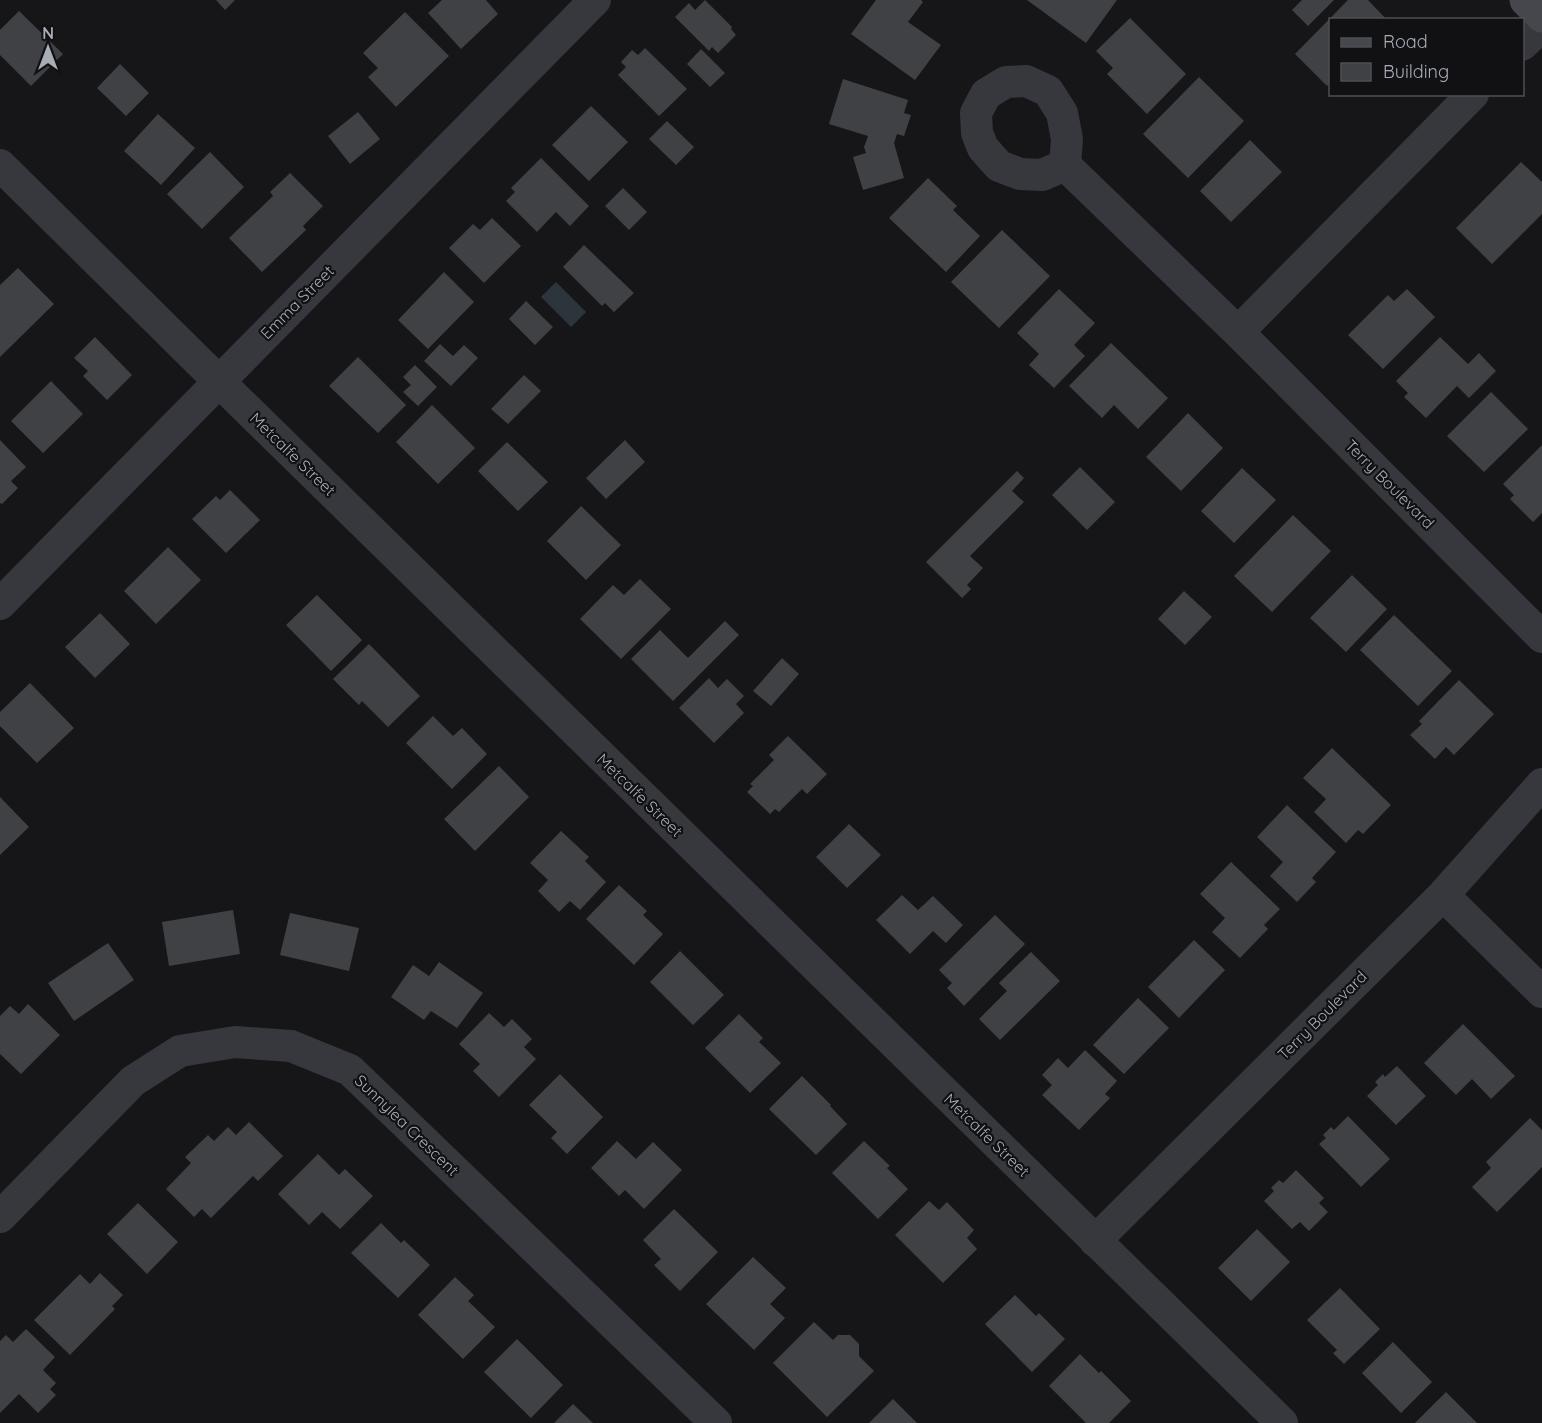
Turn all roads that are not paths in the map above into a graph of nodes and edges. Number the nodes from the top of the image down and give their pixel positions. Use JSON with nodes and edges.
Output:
{"nodes":[{"id":1,"x":595,"y":0,"type":"edge"},
{"id":2,"x":1526,"y":0,"type":"edge"},
{"id":3,"x":1542,"y":16,"type":"edge"},
{"id":4,"x":1542,"y":26,"type":"edge"},
{"id":5,"x":1524,"y":43,"type":"edge"},
{"id":6,"x":1471,"y":96,"type":"edge"},
{"id":7,"x":0,"y":165,"type":"edge"},
{"id":8,"x":1065,"y":165,"type":"dead end"},
{"id":9,"x":1238,"y":332,"type":"junction"},
{"id":10,"x":219,"y":381,"type":"junction"},
{"id":11,"x":0,"y":604,"type":"edge"},
{"id":12,"x":1542,"y":637,"type":"edge"},
{"id":13,"x":1542,"y":784,"type":"edge"},
{"id":14,"x":1443,"y":895,"type":"junction"},
{"id":15,"x":1542,"y":992,"type":"edge"},
{"id":16,"x":0,"y":1217,"type":"edge"},
{"id":17,"x":1095,"y":1241,"type":"junction"},
{"id":18,"x":716,"y":1423,"type":"edge"},
{"id":19,"x":1282,"y":1423,"type":"edge"}],
"edges":[{"from":1,"to":10,"type":"street","name":"Emma Street"},
{"from":2,"to":3,"type":"main road"},
{"from":4,"to":5,"type":"street"},
{"from":6,"to":9,"type":"street"},
{"from":7,"to":10,"type":"street","name":"Metcalfe Street"},
{"from":8,"to":9,"type":"street","name":"Terry Boulevard"},
{"from":9,"to":12,"type":"street","name":"Terry Boulevard"},
{"from":10,"to":11,"type":"street","name":"Emma Street"},
{"from":10,"to":17,"type":"street","name":"Metcalfe Street"},
{"from":13,"to":14,"type":"street","name":"Terry Boulevard"},
{"from":14,"to":15,"type":"street"},
{"from":14,"to":17,"type":"street","name":"Terry Boulevard"},
{"from":16,"to":18,"type":"street","name":"Sunnylea Crescent"},
{"from":17,"to":19,"type":"street","name":"Metcalfe Street"}]}
